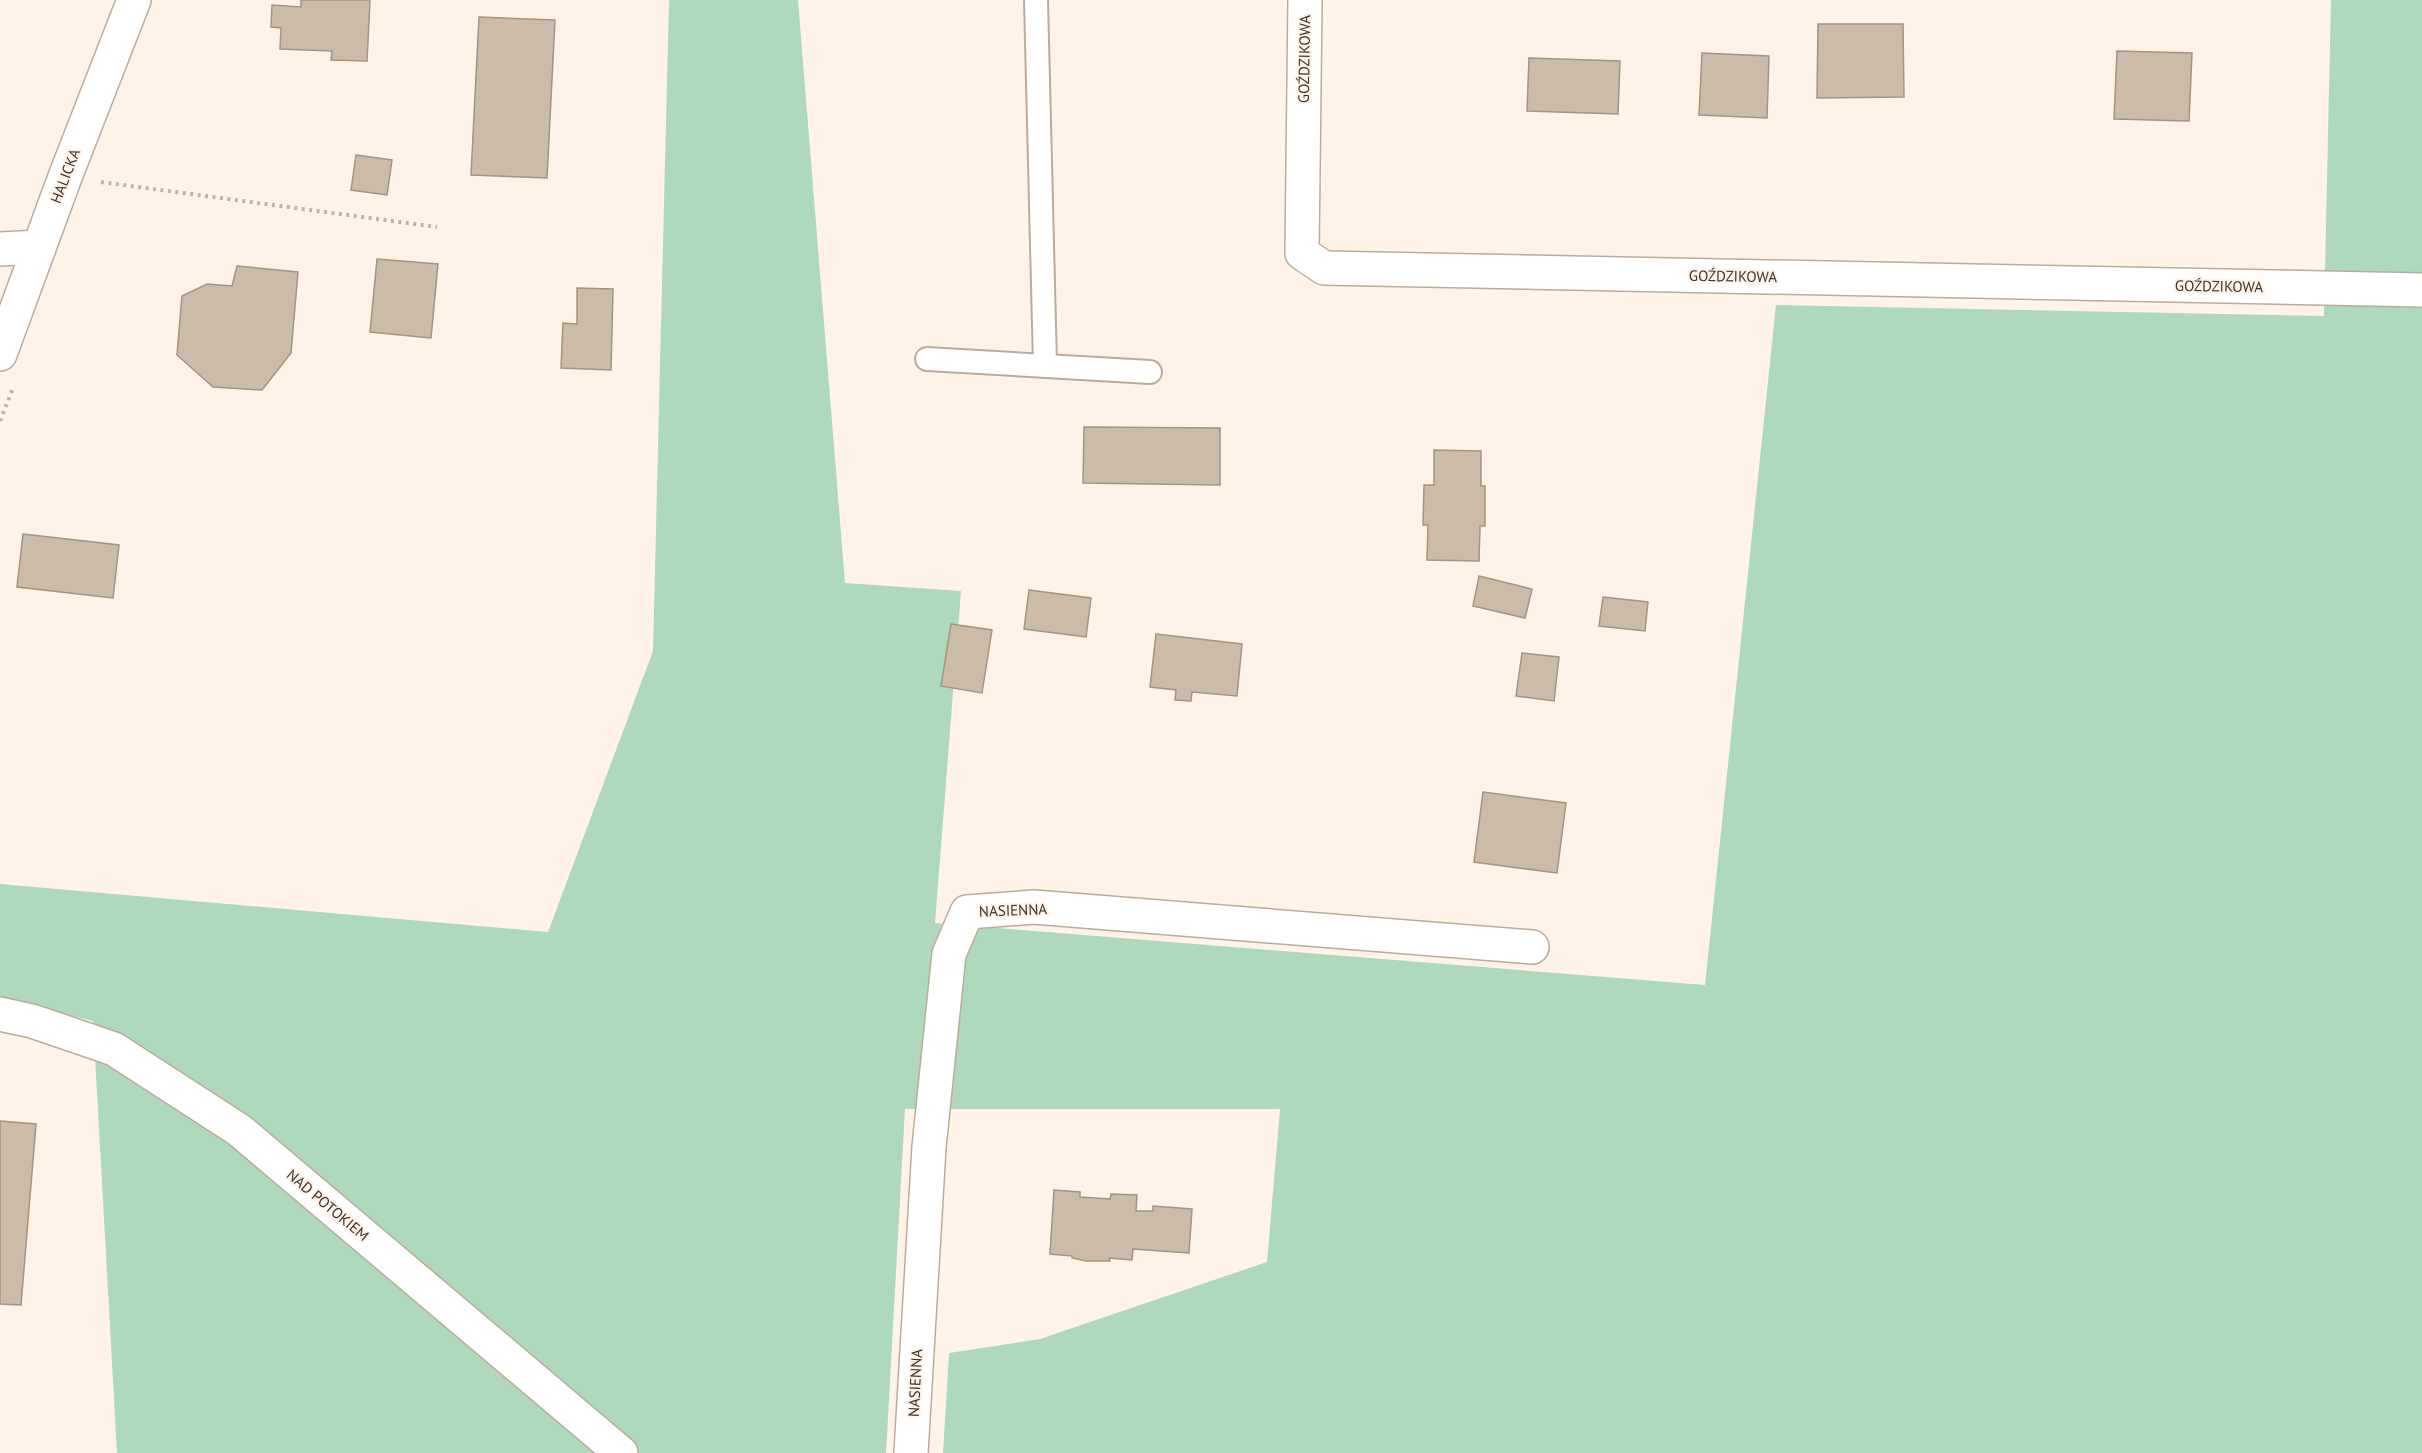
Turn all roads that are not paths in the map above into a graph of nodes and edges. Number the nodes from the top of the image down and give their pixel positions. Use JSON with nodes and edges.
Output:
{"nodes":[{"id":1,"x":134,"y":0,"type":"edge"},
{"id":2,"x":1036,"y":0,"type":"edge"},
{"id":3,"x":1305,"y":0,"type":"edge"},
{"id":4,"x":39,"y":247,"type":"junction"},
{"id":5,"x":0,"y":249,"type":"edge"},
{"id":6,"x":2422,"y":290,"type":"edge"},
{"id":7,"x":0,"y":354,"type":"edge"},
{"id":8,"x":927,"y":359,"type":"dead end"},
{"id":9,"x":1045,"y":366,"type":"junction"},
{"id":10,"x":1150,"y":372,"type":"dead end"},
{"id":11,"x":1532,"y":947,"type":"dead end"},
{"id":12,"x":0,"y":1014,"type":"edge"},
{"id":13,"x":621,"y":1453,"type":"edge"},
{"id":14,"x":911,"y":1453,"type":"edge"}],
"edges":[{"from":1,"to":4,"type":"street","name":"HALICKA"},
{"from":2,"to":9,"type":"lane"},
{"from":3,"to":6,"type":"street","name":"GOŹDZIKOWA"},
{"from":4,"to":5,"type":"street"},
{"from":4,"to":7,"type":"street","name":"HALICKA"},
{"from":8,"to":9,"type":"lane"},
{"from":9,"to":10,"type":"lane"},
{"from":11,"to":14,"type":"street","name":"NASIENNA"},
{"from":12,"to":13,"type":"street","name":"NAD POTOKIEM"}]}
